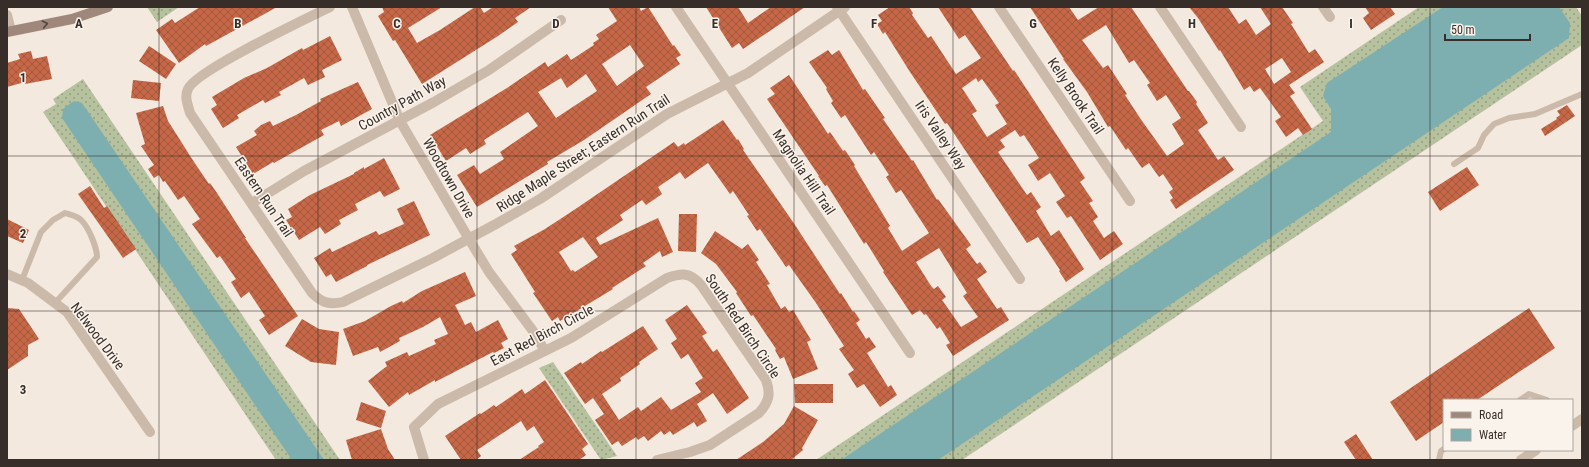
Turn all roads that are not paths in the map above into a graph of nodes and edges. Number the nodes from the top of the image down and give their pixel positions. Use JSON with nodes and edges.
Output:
{"nodes":[{"id":1,"x":108,"y":7,"type":"edge"},
{"id":2,"x":330,"y":7,"type":"edge"},
{"id":3,"x":352,"y":7,"type":"edge"},
{"id":4,"x":676,"y":7,"type":"edge"},
{"id":5,"x":999,"y":7,"type":"edge"},
{"id":6,"x":1160,"y":7,"type":"edge"},
{"id":7,"x":1323,"y":7,"type":"edge"},
{"id":8,"x":841,"y":8,"type":"edge"},
{"id":9,"x":7,"y":15,"type":"edge"},
{"id":10,"x":1330,"y":17,"type":"dead end"},
{"id":11,"x":561,"y":20,"type":"dead end"},
{"id":12,"x":9,"y":32,"type":"edge"},
{"id":13,"x":728,"y":84,"type":"junction"},
{"id":14,"x":1582,"y":94,"type":"edge"},
{"id":15,"x":400,"y":121,"type":"junction"},
{"id":16,"x":1241,"y":127,"type":"dead end"},
{"id":17,"x":1454,"y":164,"type":"dead end"},
{"id":18,"x":1130,"y":201,"type":"dead end"},
{"id":19,"x":252,"y":203,"type":"junction"},
{"id":20,"x":468,"y":239,"type":"junction"},
{"id":21,"x":7,"y":274,"type":"edge"},
{"id":22,"x":687,"y":274,"type":"joint"},
{"id":23,"x":1020,"y":278,"type":"dead end"},
{"id":24,"x":22,"y":280,"type":"junction"},
{"id":25,"x":55,"y":303,"type":"junction"},
{"id":26,"x":326,"y":303,"type":"joint"},
{"id":27,"x":545,"y":351,"type":"junction"},
{"id":28,"x":910,"y":353,"type":"dead end"},
{"id":29,"x":1522,"y":399,"type":"edge"},
{"id":30,"x":1544,"y":399,"type":"edge"},
{"id":31,"x":1582,"y":419,"type":"edge"},
{"id":32,"x":1573,"y":425,"type":"edge"},
{"id":33,"x":150,"y":432,"type":"dead end"},
{"id":34,"x":1443,"y":450,"type":"edge"},
{"id":35,"x":1534,"y":451,"type":"edge"},
{"id":36,"x":424,"y":460,"type":"edge"},
{"id":37,"x":657,"y":460,"type":"edge"},
{"id":38,"x":1439,"y":460,"type":"edge"},
{"id":39,"x":1521,"y":460,"type":"edge"}],
"edges":[{"from":12,"to":1,"type":"street","one_way":true},
{"from":2,"to":19,"type":"street","name":"Eastern Run Trail"},
{"from":3,"to":15,"type":"street","name":"Woodtown Drive"},
{"from":4,"to":13,"type":"street","name":"Magnolia Hill Trail"},
{"from":5,"to":18,"type":"street","name":"Kelly Brook Trail"},
{"from":6,"to":16,"type":"street"},
{"from":7,"to":10,"type":"street"},
{"from":8,"to":13,"type":"street","name":"Ridge Maple Street; Eastern Run Trail"},
{"from":8,"to":23,"type":"street","name":"Iris Valley Way"},
{"from":9,"to":12,"type":"street"},
{"from":11,"to":15,"type":"street","name":"Country Path Way"},
{"from":13,"to":20,"type":"street","name":"Ridge Maple Street; Eastern Run Trail"},
{"from":13,"to":28,"type":"street","name":"Magnolia Hill Trail"},
{"from":14,"to":17,"type":"lane"},
{"from":15,"to":19,"type":"street","name":"Country Path Way"},
{"from":15,"to":20,"type":"street","name":"Woodtown Drive"},
{"from":19,"to":26,"type":"street","name":"Eastern Run Trail"},
{"from":20,"to":26,"type":"street","name":"Ridge Maple Street; Eastern Run Trail"},
{"from":20,"to":27,"type":"street","name":"Woodtown Drive"},
{"from":21,"to":24,"type":"street","name":"Nelwood Drive"},
{"from":22,"to":27,"type":"street","name":"East Red Birch Circle"},
{"from":22,"to":37,"type":"street","name":"South Red Birch Circle"},
{"from":24,"to":25,"type":"street","name":"Nelwood Drive"},
{"from":24,"to":25,"type":"lane"},
{"from":25,"to":33,"type":"street","name":"Nelwood Drive"},
{"from":27,"to":36,"type":"street","name":"East Red Birch Circle"},
{"from":29,"to":30,"type":"lane"},
{"from":31,"to":32,"type":"street"},
{"from":34,"to":38,"type":"lane"},
{"from":35,"to":39,"type":"street"}]}
